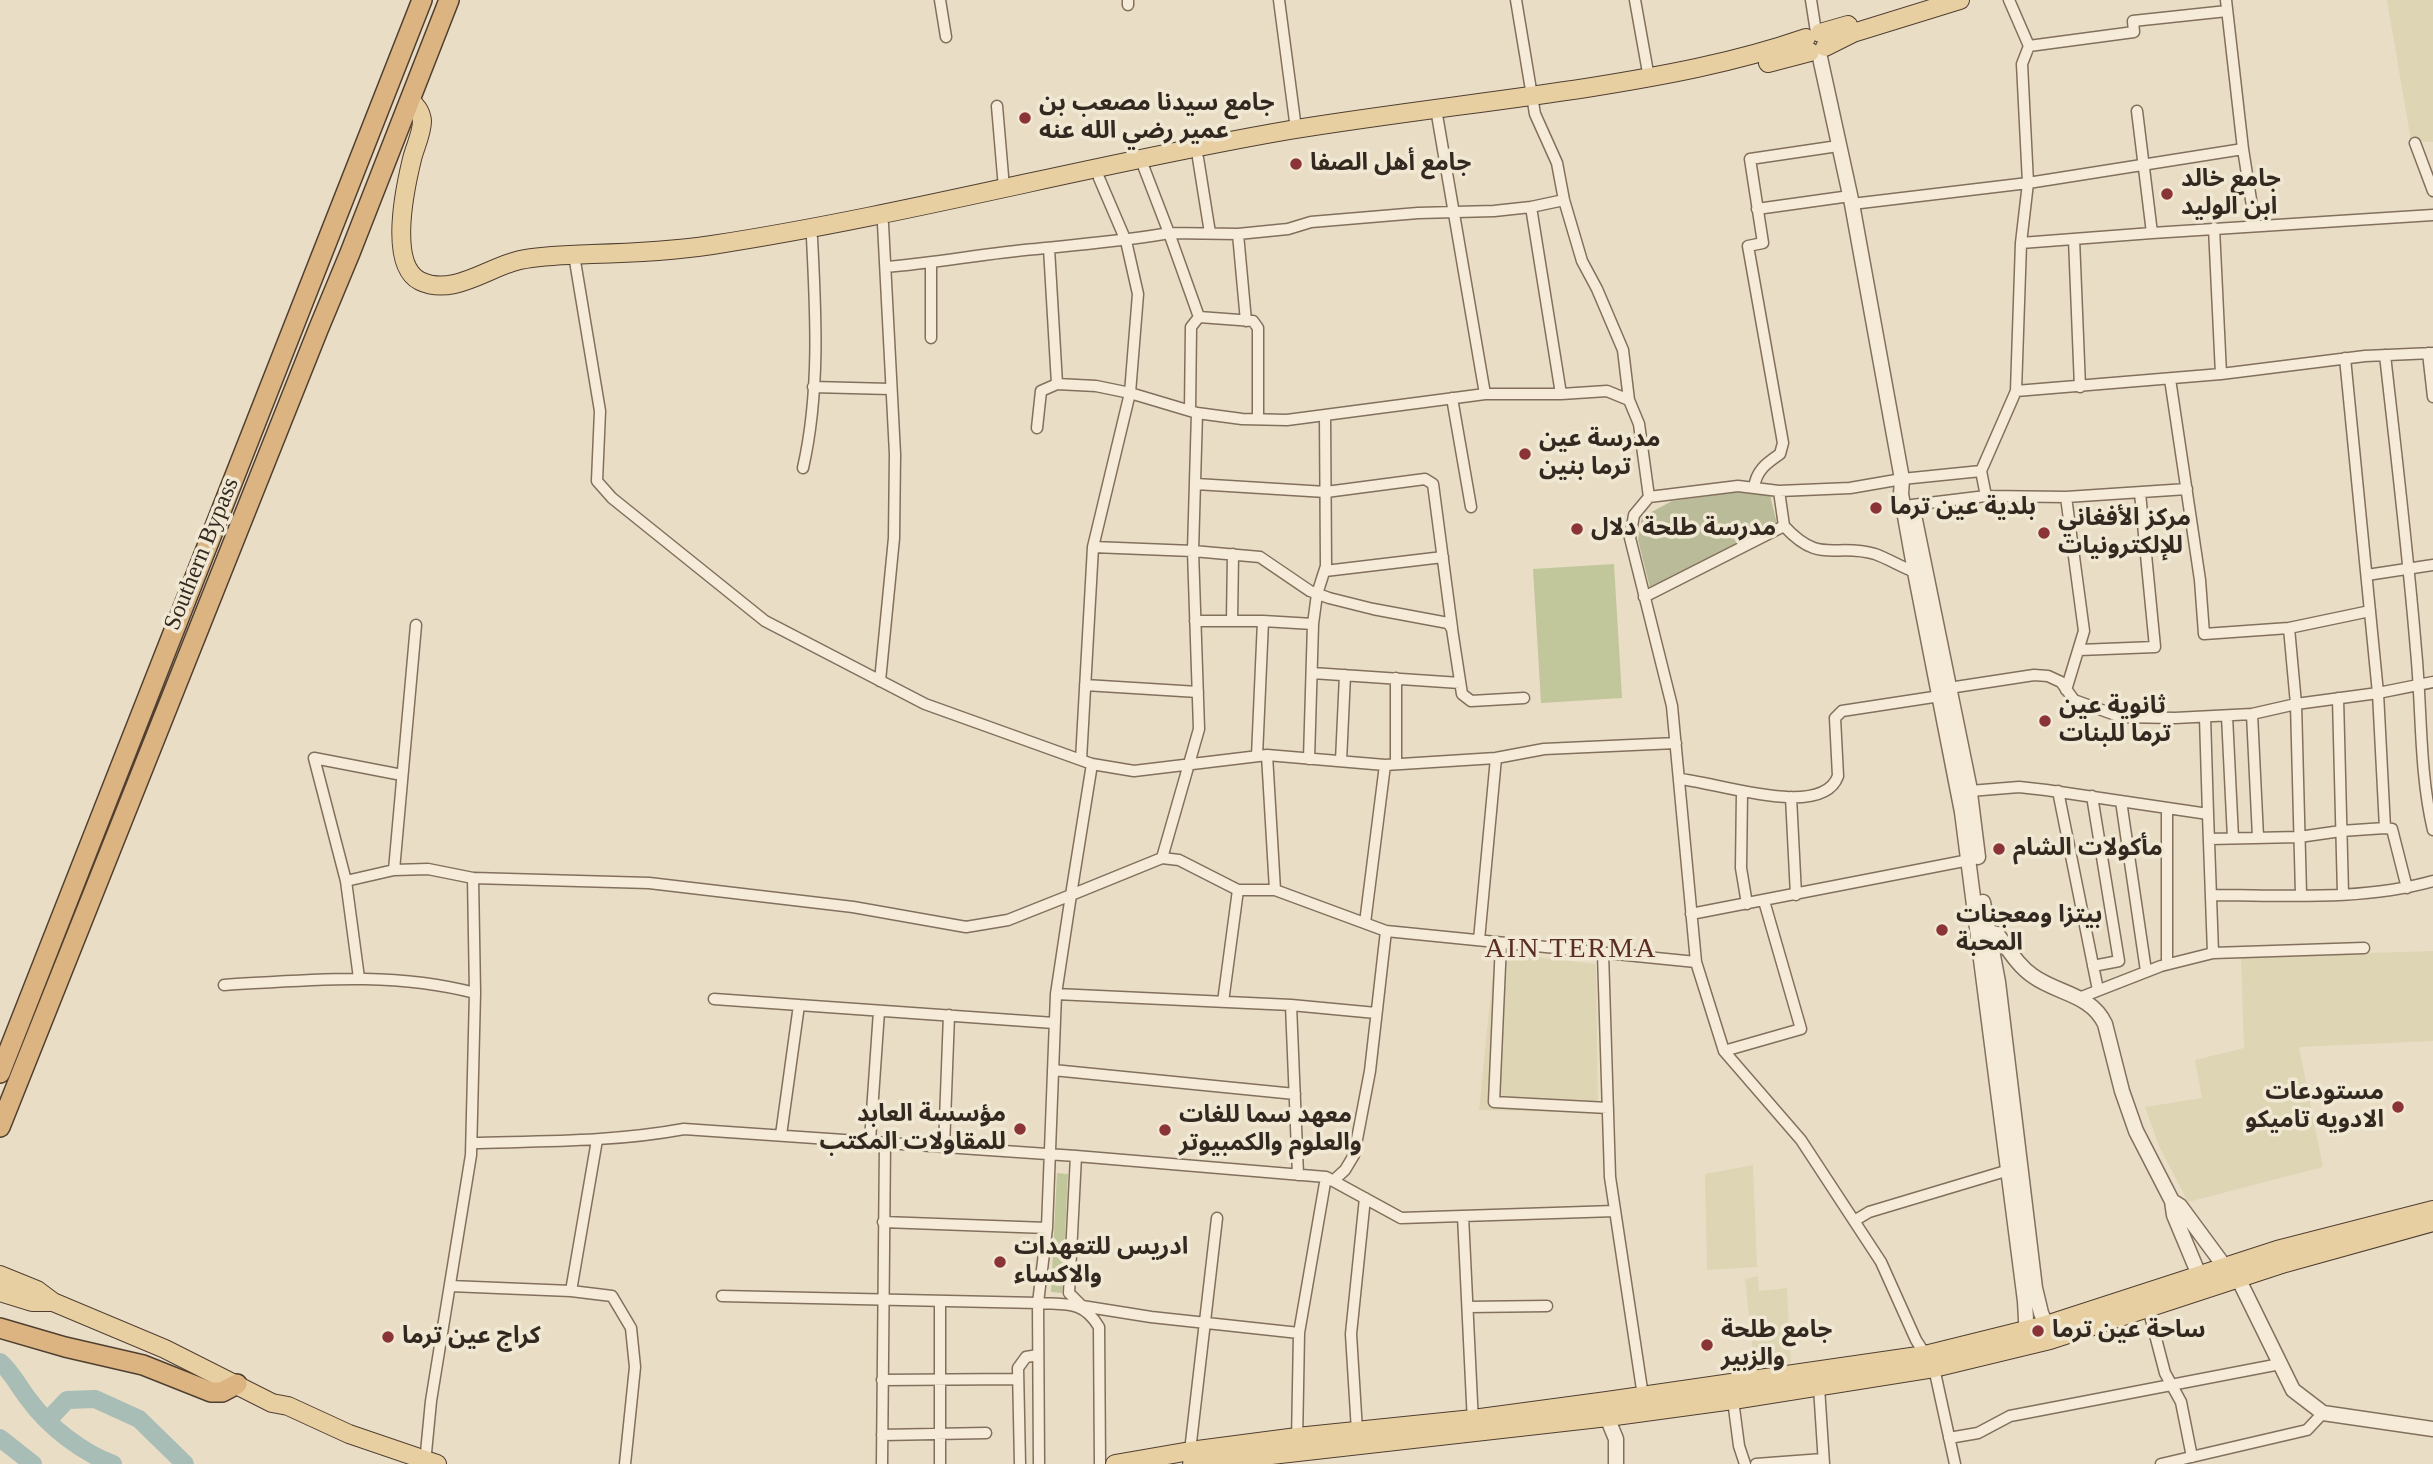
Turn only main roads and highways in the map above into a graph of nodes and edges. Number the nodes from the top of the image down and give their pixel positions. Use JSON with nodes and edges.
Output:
{"nodes":[{"id":1,"x":422,"y":0,"type":"edge"},
{"id":2,"x":449,"y":0,"type":"edge"},
{"id":3,"x":1932,"y":0,"type":"edge"},
{"id":4,"x":1960,"y":0,"type":"edge"},
{"id":5,"x":1816,"y":43,"type":"junction"},
{"id":6,"x":1752,"y":62,"type":"junction"},
{"id":7,"x":410,"y":100,"type":"junction"},
{"id":8,"x":1532,"y":100,"type":"junction"},
{"id":9,"x":1437,"y":114,"type":"junction"},
{"id":10,"x":574,"y":259,"type":"junction"},
{"id":11,"x":0,"y":1073,"type":"edge"},
{"id":12,"x":0,"y":1127,"type":"edge"},
{"id":13,"x":2426,"y":1218,"type":"edge"},
{"id":14,"x":2232,"y":1272,"type":"junction"},
{"id":15,"x":0,"y":1275,"type":"edge"},
{"id":16,"x":0,"y":1292,"type":"edge"},
{"id":17,"x":54,"y":1302,"type":"junction"},
{"id":18,"x":0,"y":1328,"type":"edge"},
{"id":19,"x":2048,"y":1332,"type":"junction"},
{"id":20,"x":1929,"y":1361,"type":"junction"},
{"id":21,"x":237,"y":1384,"type":"junction"},
{"id":22,"x":272,"y":1403,"type":"junction"},
{"id":23,"x":1607,"y":1409,"type":"junction"},
{"id":24,"x":1474,"y":1426,"type":"junction"},
{"id":25,"x":1297,"y":1444,"type":"junction"},
{"id":26,"x":1191,"y":1458,"type":"edge"},
{"id":27,"x":429,"y":1462,"type":"edge"},
{"id":28,"x":405,"y":1464,"type":"edge"},
{"id":29,"x":1115,"y":1464,"type":"edge"}],
"edges":[{"from":1,"to":11,"type":"highway","name":"Southern Bypass"},
{"from":2,"to":7,"type":"highway","name":"Southern Bypass"},
{"from":3,"to":5,"type":"main road"},
{"from":4,"to":5,"type":"main road"},
{"from":5,"to":6,"type":"main road"},
{"from":6,"to":8,"type":"main road"},
{"from":6,"to":8,"type":"main road"},
{"from":7,"to":10,"type":"main road"},
{"from":7,"to":12,"type":"highway","name":"Southern Bypass"},
{"from":8,"to":9,"type":"main road"},
{"from":9,"to":10,"type":"main road"},
{"from":9,"to":10,"type":"main road"},
{"from":13,"to":14,"type":"main road"},
{"from":14,"to":19,"type":"main road"},
{"from":14,"to":19,"type":"main road"},
{"from":15,"to":17,"type":"main road"},
{"from":16,"to":17,"type":"main road"},
{"from":17,"to":21,"type":"main road"},
{"from":18,"to":21,"type":"highway"},
{"from":19,"to":20,"type":"main road"},
{"from":20,"to":23,"type":"main road"},
{"from":20,"to":23,"type":"main road"},
{"from":21,"to":22,"type":"main road"},
{"from":22,"to":27,"type":"main road"},
{"from":22,"to":28,"type":"main road"},
{"from":23,"to":24,"type":"main road"},
{"from":24,"to":25,"type":"main road"},
{"from":24,"to":25,"type":"main road"},
{"from":25,"to":26,"type":"main road"},
{"from":26,"to":29,"type":"main road"}]}
